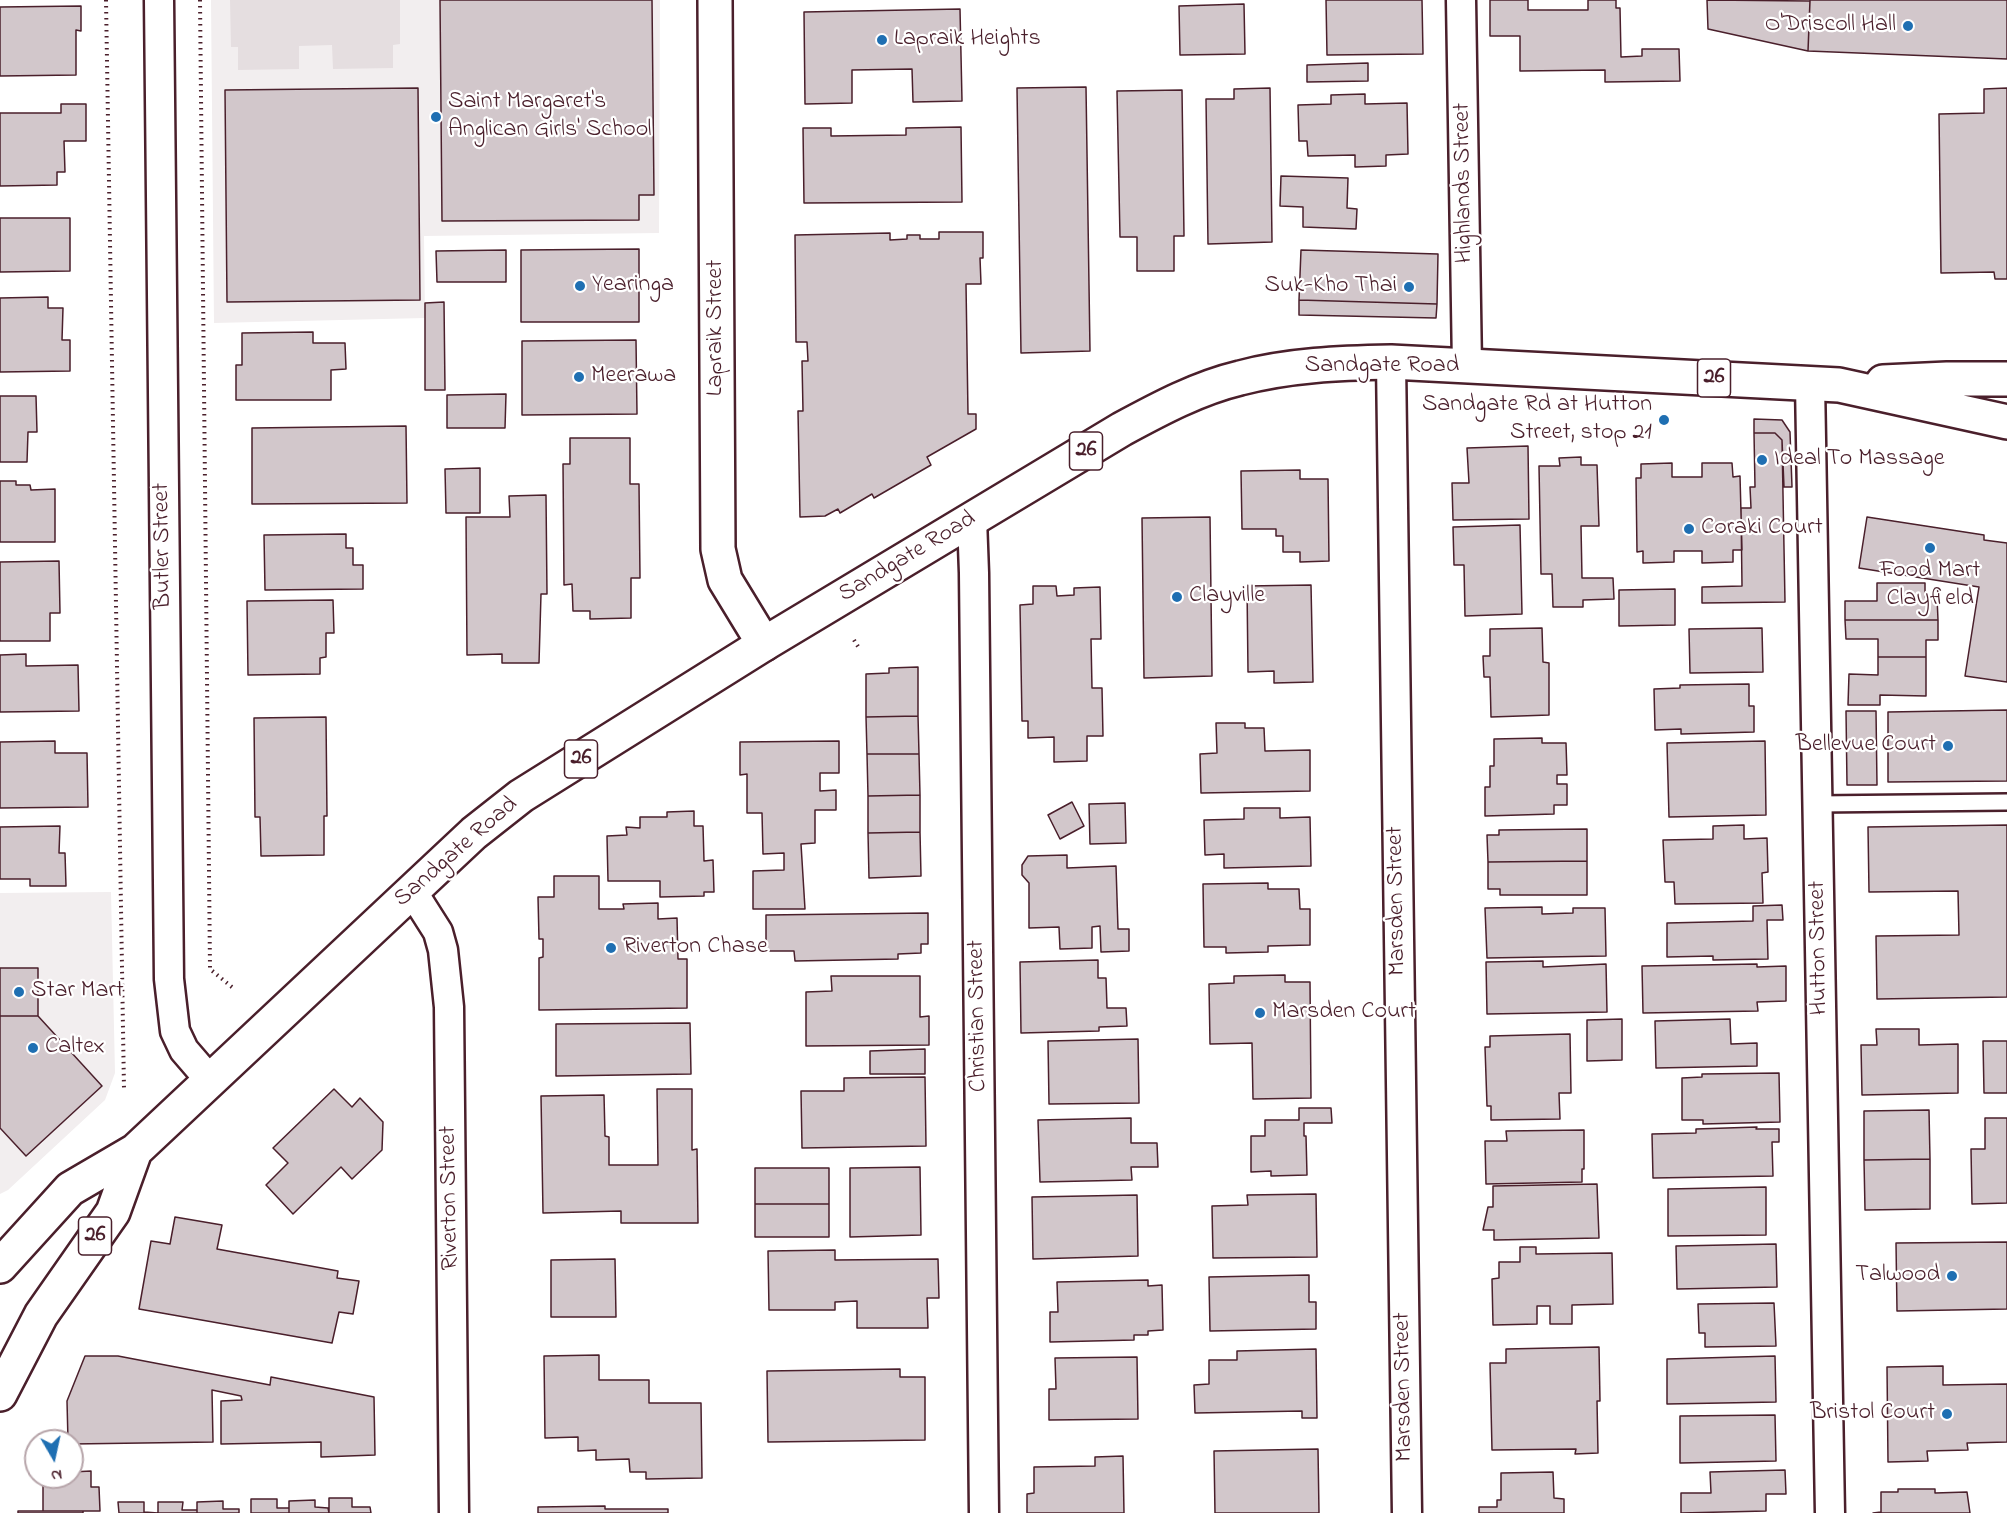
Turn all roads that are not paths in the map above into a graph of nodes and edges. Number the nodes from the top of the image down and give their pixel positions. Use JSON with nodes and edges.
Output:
{"nodes":[{"id":1,"x":159,"y":0,"type":"edge"},
{"id":2,"x":715,"y":0,"type":"edge"},
{"id":3,"x":1461,"y":0,"type":"edge"},
{"id":4,"x":1391,"y":362,"type":"junction"},
{"id":5,"x":1467,"y":366,"type":"junction"},
{"id":6,"x":2007,"y":379,"type":"edge"},
{"id":7,"x":1825,"y":384,"type":"junction"},
{"id":8,"x":2007,"y":422,"type":"edge"},
{"id":9,"x":972,"y":519,"type":"junction"},
{"id":10,"x":764,"y":644,"type":"junction"},
{"id":11,"x":2007,"y":802,"type":"edge"},
{"id":12,"x":1817,"y":804,"type":"junction"},
{"id":13,"x":412,"y":891,"type":"junction"},
{"id":14,"x":209,"y":1079,"type":"junction"},
{"id":15,"x":135,"y":1151,"type":"junction"},
{"id":16,"x":1,"y":1263,"type":"edge"},
{"id":17,"x":0,"y":1394,"type":"edge"},
{"id":18,"x":454,"y":1513,"type":"edge"},
{"id":19,"x":984,"y":1513,"type":"edge"},
{"id":20,"x":1407,"y":1513,"type":"edge"},
{"id":21,"x":1830,"y":1513,"type":"edge"}],
"edges":[{"from":1,"to":14,"type":"street","name":"Butler Street"},
{"from":2,"to":10,"type":"main road","name":"Lapraik Street"},
{"from":3,"to":5,"type":"street","name":"Highlands Street"},
{"from":4,"to":5,"type":"main road","name":"Sandgate Road","number":"26"},
{"from":4,"to":9,"type":"main road","name":"Sandgate Road","number":"26"},
{"from":4,"to":20,"type":"street","name":"Marsden Street"},
{"from":5,"to":7,"type":"main road","name":"Sandgate Road","number":"26"},
{"from":6,"to":7,"type":"main road","name":"Sandgate Road","number":"26"},
{"from":7,"to":8,"type":"main road","name":"Sandgate Road","number":"26"},
{"from":7,"to":12,"type":"street","name":"Hutton Street"},
{"from":9,"to":10,"type":"main road","name":"Sandgate Road","number":"26"},
{"from":9,"to":19,"type":"street","name":"Christian Street"},
{"from":10,"to":13,"type":"main road","name":"Sandgate Road","number":"26"},
{"from":11,"to":12,"type":"lane"},
{"from":12,"to":21,"type":"street","name":"Hutton Street"},
{"from":13,"to":14,"type":"main road","name":"Sandgate Road","number":"26"},
{"from":13,"to":18,"type":"street","name":"Riverton Street"},
{"from":14,"to":15,"type":"main road","name":"Sandgate Road","number":"26"},
{"from":15,"to":16,"type":"main road","name":"Sandgate Road","number":"26"},
{"from":15,"to":17,"type":"main road","name":"Sandgate Road","number":"26"}]}
